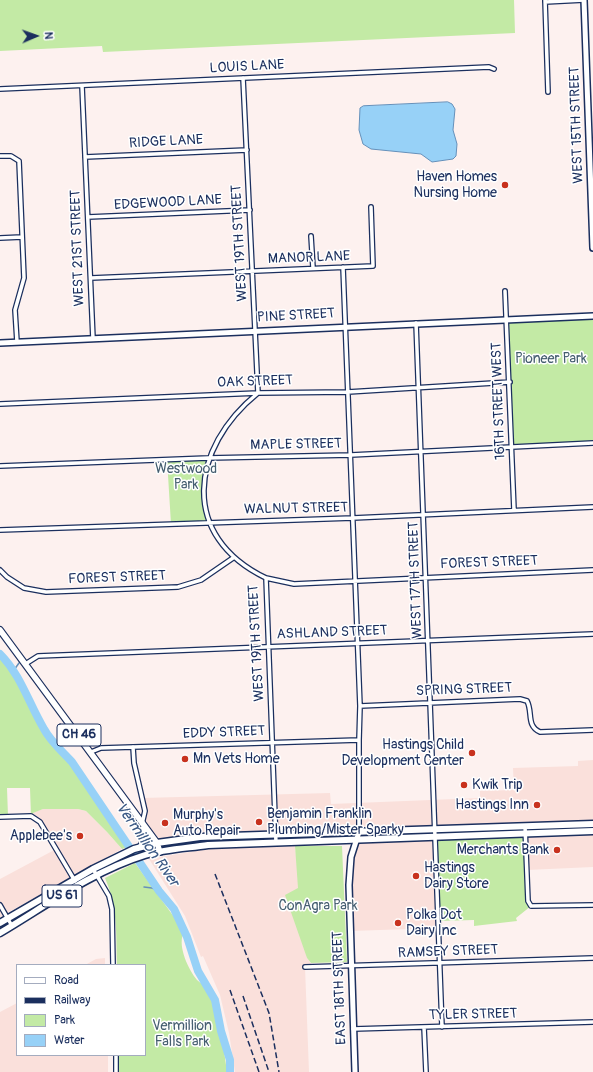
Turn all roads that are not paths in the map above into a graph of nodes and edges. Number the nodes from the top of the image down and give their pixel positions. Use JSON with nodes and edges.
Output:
{"nodes":[{"id":1,"x":584,"y":0,"type":"edge"},
{"id":2,"x":545,"y":1,"type":"edge"},
{"id":3,"x":494,"y":69,"type":"dead end"},
{"id":4,"x":244,"y":78,"type":"junction"},
{"id":5,"x":82,"y":86,"type":"junction"},
{"id":6,"x":0,"y":89,"type":"edge"},
{"id":7,"x":548,"y":92,"type":"dead end"},
{"id":8,"x":591,"y":138,"type":"edge"},
{"id":9,"x":247,"y":150,"type":"junction"},
{"id":10,"x":0,"y":156,"type":"edge"},
{"id":11,"x":85,"y":157,"type":"junction"},
{"id":12,"x":371,"y":207,"type":"dead end"},
{"id":13,"x":250,"y":210,"type":"junction"},
{"id":14,"x":88,"y":217,"type":"junction"},
{"id":15,"x":311,"y":236,"type":"dead end"},
{"id":16,"x":22,"y":237,"type":"junction"},
{"id":17,"x":0,"y":238,"type":"edge"},
{"id":18,"x":593,"y":248,"type":"edge"},
{"id":19,"x":343,"y":267,"type":"junction"},
{"id":20,"x":313,"y":268,"type":"junction"},
{"id":21,"x":253,"y":271,"type":"junction"},
{"id":22,"x":91,"y":278,"type":"junction"},
{"id":23,"x":506,"y":291,"type":"dead end"},
{"id":24,"x":593,"y":316,"type":"edge"},
{"id":25,"x":507,"y":319,"type":"junction"},
{"id":26,"x":416,"y":323,"type":"junction"},
{"id":27,"x":346,"y":326,"type":"junction"},
{"id":28,"x":256,"y":330,"type":"junction"},
{"id":29,"x":93,"y":339,"type":"junction"},
{"id":30,"x":17,"y":342,"type":"junction"},
{"id":31,"x":0,"y":343,"type":"edge"},
{"id":32,"x":510,"y":382,"type":"junction"},
{"id":33,"x":419,"y":387,"type":"junction"},
{"id":34,"x":348,"y":392,"type":"junction"},
{"id":35,"x":258,"y":393,"type":"junction"},
{"id":36,"x":0,"y":404,"type":"edge"},
{"id":37,"x":593,"y":443,"type":"edge"},
{"id":38,"x":512,"y":446,"type":"junction"},
{"id":39,"x":422,"y":450,"type":"junction"},
{"id":40,"x":351,"y":455,"type":"junction"},
{"id":41,"x":208,"y":458,"type":"junction"},
{"id":42,"x":0,"y":466,"type":"edge"},
{"id":43,"x":593,"y":507,"type":"edge"},
{"id":44,"x":514,"y":510,"type":"junction"},
{"id":45,"x":424,"y":515,"type":"junction"},
{"id":46,"x":353,"y":518,"type":"junction"},
{"id":47,"x":210,"y":522,"type":"junction"},
{"id":48,"x":0,"y":530,"type":"edge"},
{"id":49,"x":233,"y":558,"type":"junction"},
{"id":50,"x":0,"y":570,"type":"edge"},
{"id":51,"x":593,"y":570,"type":"edge"},
{"id":52,"x":427,"y":577,"type":"junction"},
{"id":53,"x":266,"y":578,"type":"junction"},
{"id":54,"x":356,"y":582,"type":"junction"},
{"id":55,"x":0,"y":630,"type":"edge"},
{"id":56,"x":593,"y":634,"type":"edge"},
{"id":57,"x":429,"y":640,"type":"junction"},
{"id":58,"x":358,"y":644,"type":"junction"},
{"id":59,"x":268,"y":647,"type":"junction"},
{"id":60,"x":26,"y":663,"type":"junction"},
{"id":61,"x":431,"y":702,"type":"junction"},
{"id":62,"x":360,"y":706,"type":"junction"},
{"id":63,"x":593,"y":730,"type":"edge"},
{"id":64,"x":359,"y":740,"type":"junction"},
{"id":65,"x":272,"y":742,"type":"junction"},
{"id":66,"x":133,"y":747,"type":"junction"},
{"id":67,"x":91,"y":752,"type":"junction"},
{"id":68,"x":0,"y":817,"type":"edge"},
{"id":69,"x":142,"y":824,"type":"junction"},
{"id":70,"x":593,"y":824,"type":"edge"},
{"id":71,"x":526,"y":826,"type":"junction"},
{"id":72,"x":436,"y":829,"type":"junction"},
{"id":73,"x":593,"y":831,"type":"edge"},
{"id":74,"x":359,"y":832,"type":"junction"},
{"id":75,"x":526,"y":834,"type":"junction"},
{"id":76,"x":276,"y":835,"type":"junction"},
{"id":77,"x":436,"y":837,"type":"junction"},
{"id":78,"x":356,"y":840,"type":"junction"},
{"id":79,"x":156,"y":842,"type":"junction"},
{"id":80,"x":276,"y":843,"type":"junction"},
{"id":81,"x":141,"y":846,"type":"junction"},
{"id":82,"x":160,"y":852,"type":"junction"},
{"id":83,"x":93,"y":869,"type":"junction"},
{"id":84,"x":98,"y":875,"type":"junction"},
{"id":85,"x":74,"y":880,"type":"junction"},
{"id":86,"x":78,"y":886,"type":"junction"},
{"id":87,"x":0,"y":905,"type":"edge"},
{"id":88,"x":593,"y":905,"type":"edge"},
{"id":89,"x":8,"y":918,"type":"junction"},
{"id":90,"x":0,"y":923,"type":"edge"},
{"id":91,"x":12,"y":926,"type":"junction"},
{"id":92,"x":0,"y":933,"type":"edge"},
{"id":93,"x":593,"y":958,"type":"edge"},
{"id":94,"x":440,"y":963,"type":"junction"},
{"id":95,"x":113,"y":964,"type":"edge"},
{"id":96,"x":352,"y":965,"type":"junction"},
{"id":97,"x":305,"y":967,"type":"dead end"},
{"id":98,"x":593,"y":1022,"type":"edge"},
{"id":99,"x":424,"y":1027,"type":"junction"},
{"id":100,"x":442,"y":1027,"type":"junction"},
{"id":101,"x":353,"y":1029,"type":"junction"},
{"id":102,"x":116,"y":1056,"type":"edge"},
{"id":103,"x":116,"y":1072,"type":"edge"},
{"id":104,"x":355,"y":1072,"type":"edge"},
{"id":105,"x":426,"y":1072,"type":"edge"}],
"edges":[{"from":1,"to":2,"type":"street"},
{"from":1,"to":8,"type":"street","name":"WEST 15TH STREET"},
{"from":2,"to":7,"type":"street"},
{"from":3,"to":4,"type":"street","name":"LOUIS LANE"},
{"from":4,"to":5,"type":"street","name":"LOUIS LANE"},
{"from":4,"to":9,"type":"street","name":"WEST 19TH STREET"},
{"from":5,"to":6,"type":"street","name":"LOUIS LANE"},
{"from":5,"to":11,"type":"street","name":"WEST 21ST STREET"},
{"from":8,"to":18,"type":"street","name":"WEST 15TH STREET"},
{"from":9,"to":11,"type":"street","name":"RIDGE LANE"},
{"from":9,"to":13,"type":"street","name":"WEST 19TH STREET"},
{"from":10,"to":16,"type":"street"},
{"from":11,"to":14,"type":"street","name":"WEST 21ST STREET"},
{"from":12,"to":19,"type":"street","name":"MANOR LANE"},
{"from":13,"to":14,"type":"street","name":"EDGEWOOD LANE"},
{"from":13,"to":21,"type":"street","name":"WEST 19TH STREET"},
{"from":14,"to":22,"type":"street","name":"WEST 21ST STREET"},
{"from":15,"to":20,"type":"street"},
{"from":16,"to":17,"type":"street"},
{"from":16,"to":30,"type":"street"},
{"from":19,"to":20,"type":"street","name":"MANOR LANE"},
{"from":19,"to":27,"type":"street"},
{"from":20,"to":21,"type":"street","name":"MANOR LANE"},
{"from":21,"to":22,"type":"street","name":"MANOR LANE"},
{"from":21,"to":28,"type":"street","name":"WEST 19TH STREET"},
{"from":22,"to":29,"type":"street","name":"WEST 21ST STREET"},
{"from":23,"to":25,"type":"street","name":"16TH STREET WEST"},
{"from":24,"to":25,"type":"street","name":"PINE STREET"},
{"from":25,"to":26,"type":"street","name":"PINE STREET"},
{"from":25,"to":32,"type":"street","name":"16TH STREET WEST"},
{"from":26,"to":27,"type":"street","name":"PINE STREET"},
{"from":26,"to":33,"type":"street","name":"WEST 17TH STREET"},
{"from":27,"to":28,"type":"street","name":"PINE STREET"},
{"from":27,"to":34,"type":"street"},
{"from":28,"to":29,"type":"street","name":"PINE STREET"},
{"from":28,"to":35,"type":"street","name":"WEST 19TH STREET"},
{"from":29,"to":30,"type":"street","name":"PINE STREET"},
{"from":30,"to":31,"type":"street","name":"PINE STREET"},
{"from":32,"to":33,"type":"street","name":"OAK STREET"},
{"from":32,"to":38,"type":"street","name":"16TH STREET WEST"},
{"from":33,"to":34,"type":"street","name":"OAK STREET"},
{"from":33,"to":39,"type":"street","name":"WEST 17TH STREET"},
{"from":34,"to":35,"type":"street","name":"OAK STREET"},
{"from":34,"to":40,"type":"street"},
{"from":35,"to":36,"type":"street","name":"OAK STREET"},
{"from":35,"to":41,"type":"street","name":"WEST 19TH STREET"},
{"from":37,"to":38,"type":"street","name":"MAPLE STREET"},
{"from":38,"to":39,"type":"street","name":"MAPLE STREET"},
{"from":38,"to":44,"type":"street","name":"16TH STREET WEST"},
{"from":39,"to":40,"type":"street","name":"MAPLE STREET"},
{"from":39,"to":45,"type":"street","name":"WEST 17TH STREET"},
{"from":40,"to":41,"type":"street","name":"MAPLE STREET"},
{"from":40,"to":46,"type":"street"},
{"from":41,"to":42,"type":"street","name":"MAPLE STREET"},
{"from":41,"to":47,"type":"street","name":"WEST 19TH STREET"},
{"from":43,"to":44,"type":"street","name":"WALNUT STREET"},
{"from":44,"to":45,"type":"street","name":"WALNUT STREET"},
{"from":45,"to":46,"type":"street","name":"WALNUT STREET"},
{"from":45,"to":52,"type":"street","name":"WEST 17TH STREET"},
{"from":46,"to":47,"type":"street","name":"WALNUT STREET"},
{"from":46,"to":54,"type":"street"},
{"from":47,"to":48,"type":"street","name":"WALNUT STREET"},
{"from":47,"to":49,"type":"street","name":"WEST 19TH STREET"},
{"from":49,"to":50,"type":"street","name":"FOREST STREET"},
{"from":49,"to":53,"type":"street","name":"WEST 19TH STREET"},
{"from":51,"to":52,"type":"street","name":"FOREST STREET"},
{"from":52,"to":54,"type":"street","name":"FOREST STREET"},
{"from":52,"to":57,"type":"street","name":"WEST 17TH STREET"},
{"from":53,"to":54,"type":"street","name":"FOREST STREET"},
{"from":53,"to":59,"type":"street","name":"WEST 19TH STREET"},
{"from":54,"to":58,"type":"street"},
{"from":55,"to":60,"type":"main road","number":"CH 46"},
{"from":56,"to":57,"type":"street","name":"ASHLAND STREET"},
{"from":57,"to":58,"type":"street","name":"ASHLAND STREET"},
{"from":57,"to":61,"type":"street","name":"WEST 17TH STREET"},
{"from":58,"to":59,"type":"street","name":"ASHLAND STREET"},
{"from":58,"to":62,"type":"street"},
{"from":59,"to":60,"type":"street","name":"ASHLAND STREET"},
{"from":59,"to":65,"type":"street","name":"WEST 19TH STREET"},
{"from":60,"to":67,"type":"main road","number":"CH 46"},
{"from":61,"to":62,"type":"street","name":"SPRING STREET"},
{"from":61,"to":63,"type":"street","name":"SPRING STREET"},
{"from":61,"to":72,"type":"street","name":"WEST 17TH STREET"},
{"from":62,"to":64,"type":"street"},
{"from":64,"to":65,"type":"street","name":"EDDY STREET"},
{"from":64,"to":74,"type":"street"},
{"from":65,"to":66,"type":"street","name":"EDDY STREET"},
{"from":65,"to":76,"type":"street","name":"WEST 19TH STREET"},
{"from":66,"to":67,"type":"street","name":"EDDY STREET"},
{"from":66,"to":69,"type":"street"},
{"from":67,"to":69,"type":"main road","number":"CH 46"},
{"from":68,"to":85,"type":"street"},
{"from":69,"to":79,"type":"main road","number":"CH 46"},
{"from":69,"to":81,"type":"main road"},
{"from":70,"to":71,"type":"highway","number":"US 61"},
{"from":71,"to":72,"type":"highway","number":"US 61"},
{"from":71,"to":75,"type":"street"},
{"from":72,"to":74,"type":"highway","number":"US 61"},
{"from":72,"to":77,"type":"street","name":"WEST 17TH STREET"},
{"from":73,"to":75,"type":"highway","number":"US 61"},
{"from":74,"to":76,"type":"highway","number":"US 61"},
{"from":74,"to":78,"type":"street","name":"EAST 18TH STREET"},
{"from":75,"to":77,"type":"highway","number":"US 61"},
{"from":75,"to":88,"type":"street"},
{"from":76,"to":79,"type":"highway","number":"US 61"},
{"from":76,"to":80,"type":"street","name":"WEST 19TH STREET"},
{"from":77,"to":78,"type":"highway","number":"US 61"},
{"from":77,"to":94,"type":"street","name":"WEST 17TH STREET"},
{"from":78,"to":80,"type":"highway","number":"US 61"},
{"from":78,"to":96,"type":"street","name":"EAST 18TH STREET"},
{"from":79,"to":81,"type":"highway","number":"US 61"},
{"from":79,"to":82,"type":"main road","number":"CH 46"},
{"from":80,"to":82,"type":"highway","number":"US 61"},
{"from":81,"to":83,"type":"highway","number":"US 61"},
{"from":82,"to":84,"type":"highway","number":"US 61"},
{"from":83,"to":84,"type":"street"},
{"from":83,"to":85,"type":"highway","number":"US 61"},
{"from":84,"to":86,"type":"highway","number":"US 61"},
{"from":84,"to":95,"type":"street"},
{"from":85,"to":86,"type":"street"},
{"from":85,"to":89,"type":"highway","number":"US 61"},
{"from":86,"to":91,"type":"highway","number":"US 61"},
{"from":87,"to":89,"type":"street"},
{"from":89,"to":90,"type":"highway","number":"US 61"},
{"from":89,"to":91,"type":"street"},
{"from":91,"to":92,"type":"highway","number":"US 61"},
{"from":93,"to":94,"type":"street","name":"RAMSEY STREET"},
{"from":94,"to":96,"type":"street","name":"RAMSEY STREET"},
{"from":94,"to":100,"type":"street","name":"WEST 17TH STREET"},
{"from":96,"to":97,"type":"street","name":"RAMSEY STREET"},
{"from":96,"to":101,"type":"street","name":"EAST 18TH STREET"},
{"from":98,"to":100,"type":"street","name":"TYLER STREET"},
{"from":99,"to":100,"type":"street","name":"TYLER STREET"},
{"from":99,"to":101,"type":"street","name":"TYLER STREET"},
{"from":99,"to":105,"type":"street"},
{"from":101,"to":104,"type":"street","name":"EAST 18TH STREET"},
{"from":102,"to":103,"type":"street"}]}
